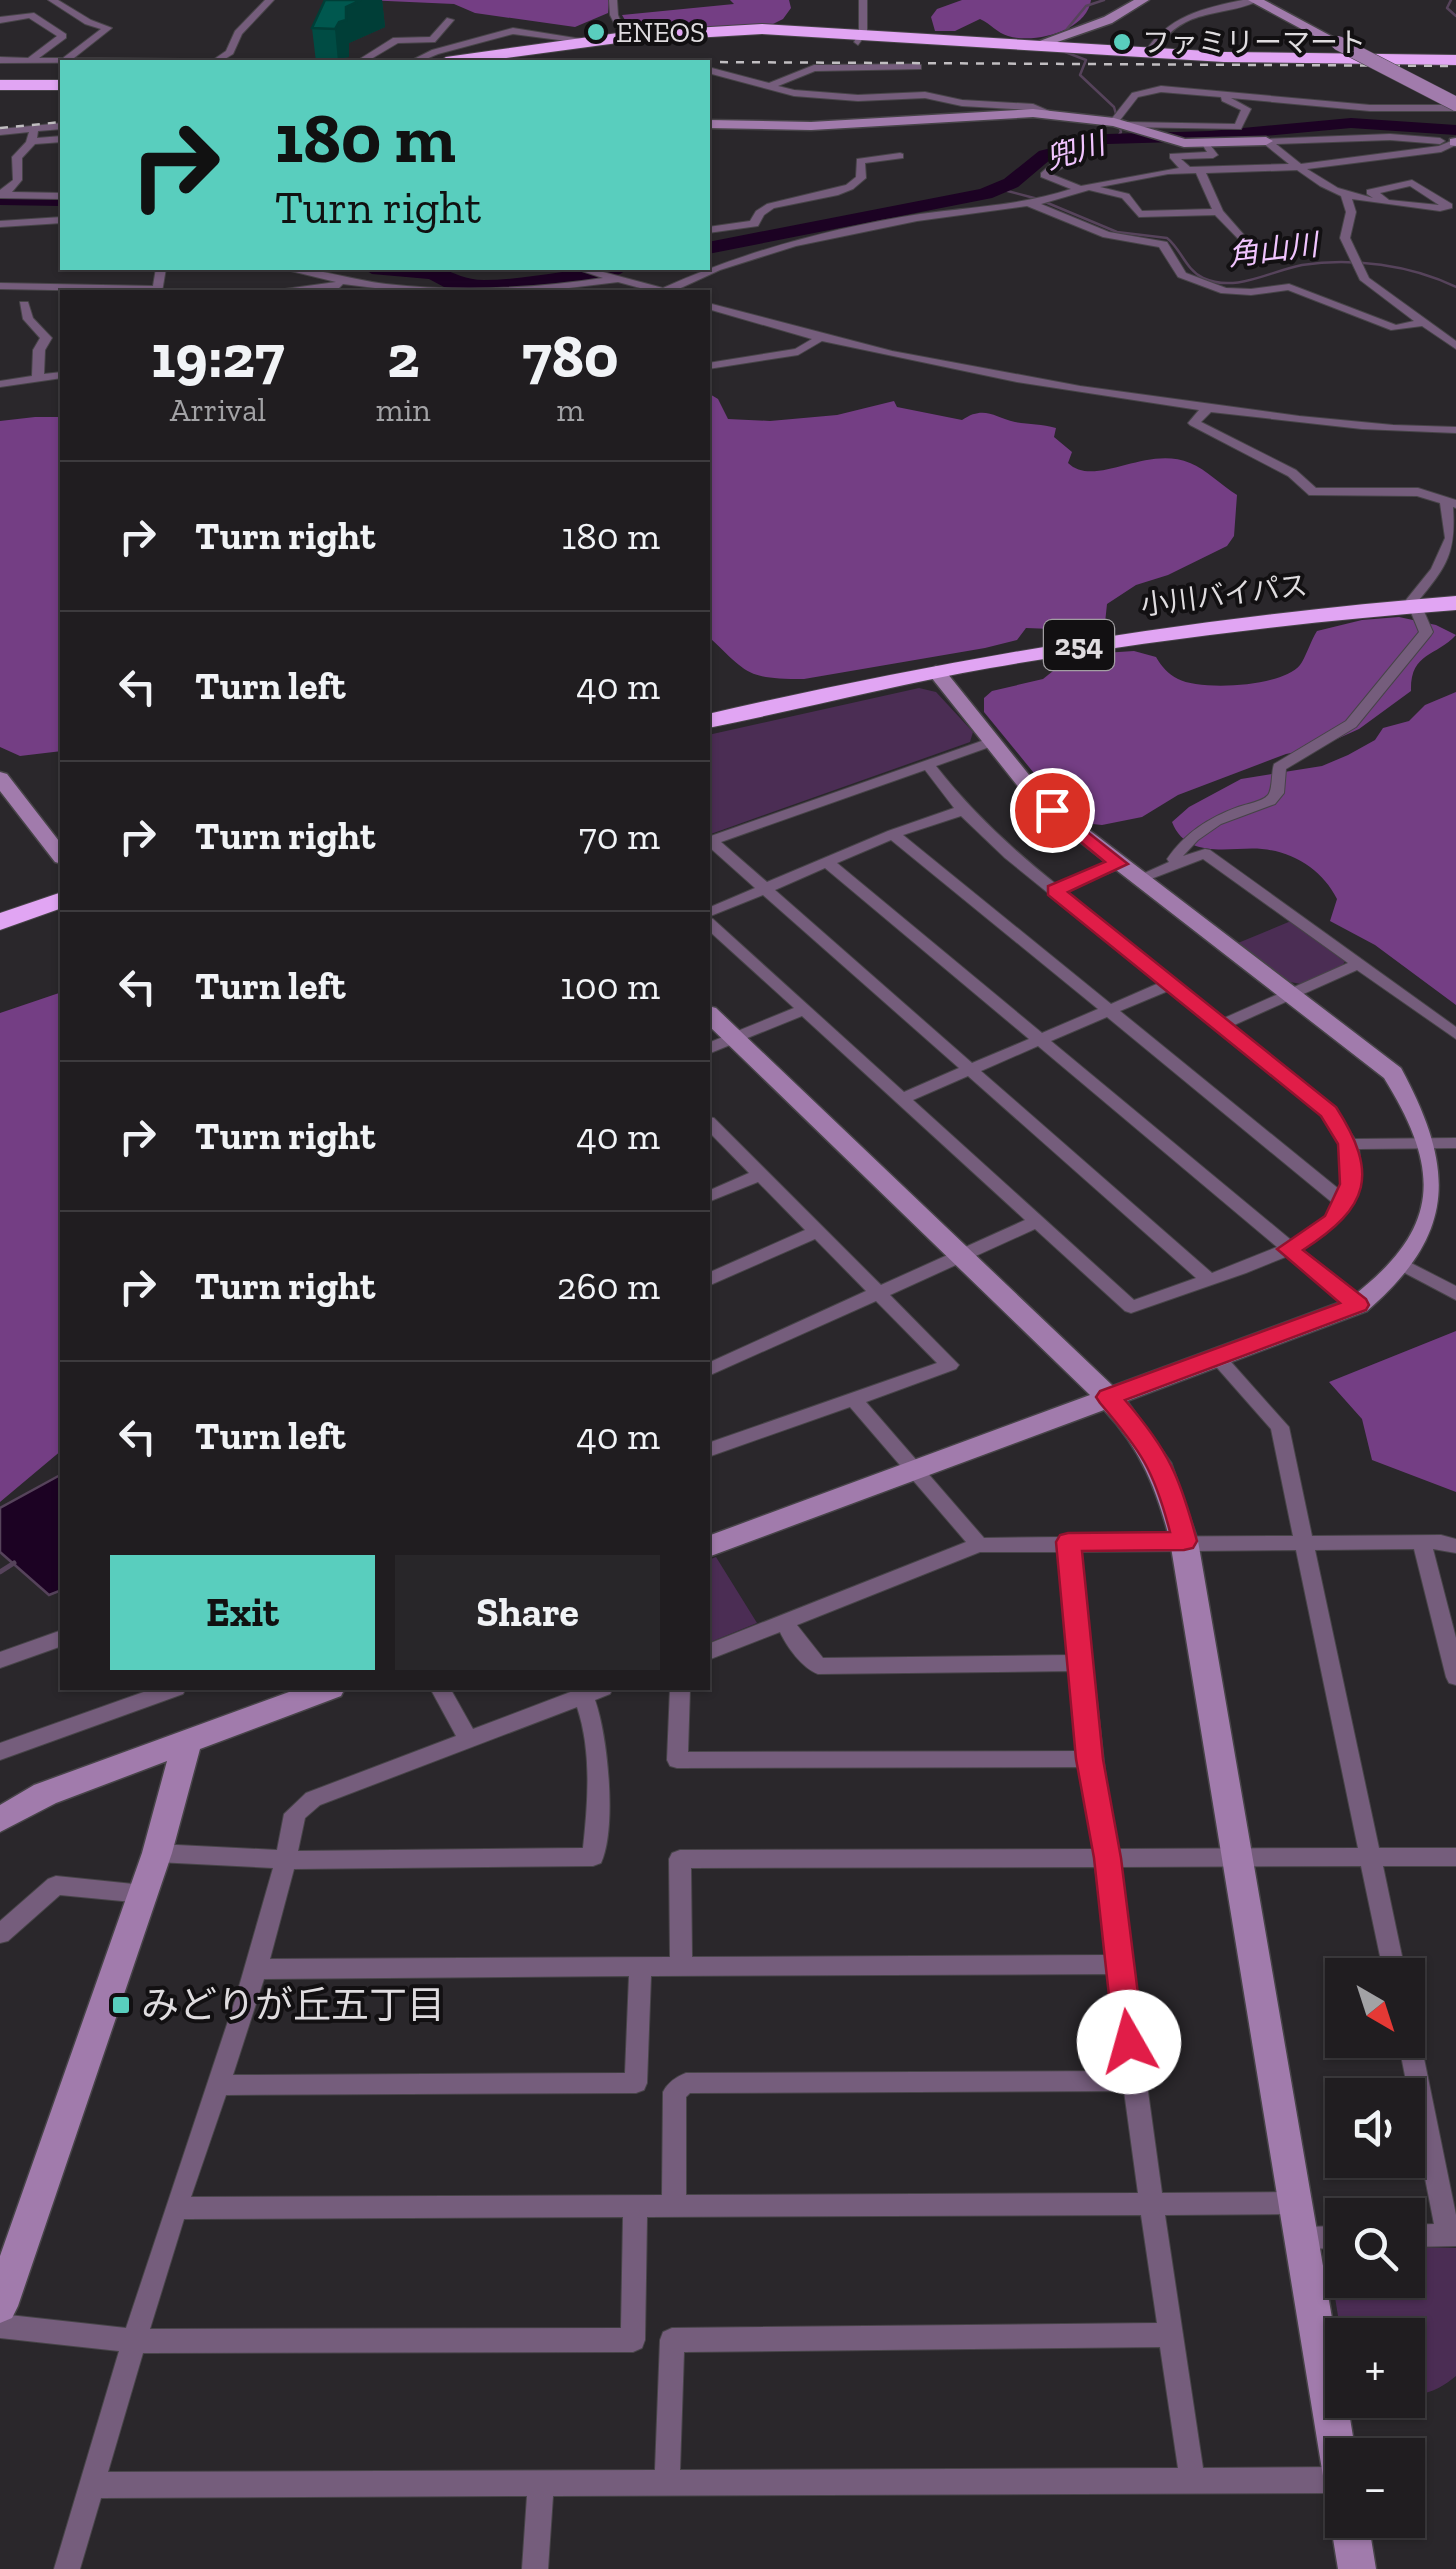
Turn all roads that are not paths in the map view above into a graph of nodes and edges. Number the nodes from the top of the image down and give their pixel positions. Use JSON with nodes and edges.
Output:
{"nodes":[{"id":1,"x":52,"y":0,"type":"edge"},
{"id":2,"x":270,"y":0,"type":"edge"},
{"id":3,"x":613,"y":0,"type":"edge"},
{"id":4,"x":863,"y":0,"type":"edge"},
{"id":5,"x":1143,"y":0,"type":"edge"},
{"id":6,"x":1255,"y":0,"type":"edge"},
{"id":7,"x":0,"y":20,"type":"edge"},
{"id":8,"x":450,"y":20,"type":"dead end"},
{"id":9,"x":625,"y":36,"type":"junction"},
{"id":10,"x":860,"y":37,"type":"junction"},
{"id":11,"x":590,"y":41,"type":"junction"},
{"id":12,"x":1035,"y":45,"type":"junction"},
{"id":13,"x":1149,"y":53,"type":"junction"},
{"id":14,"x":0,"y":60,"type":"edge"},
{"id":15,"x":66,"y":60,"type":"edge"},
{"id":16,"x":217,"y":60,"type":"edge"},
{"id":17,"x":363,"y":60,"type":"edge"},
{"id":18,"x":418,"y":60,"type":"edge"},
{"id":19,"x":460,"y":60,"type":"edge"},
{"id":20,"x":1456,"y":60,"type":"edge"},
{"id":21,"x":29,"y":61,"type":"junction"},
{"id":22,"x":60,"y":62,"type":"edge"},
{"id":23,"x":854,"y":68,"type":"junction"},
{"id":24,"x":918,"y":68,"type":"dead end"},
{"id":25,"x":710,"y":71,"type":"edge"},
{"id":26,"x":60,"y":84,"type":"edge"},
{"id":27,"x":0,"y":85,"type":"edge"},
{"id":28,"x":768,"y":87,"type":"junction"},
{"id":29,"x":1218,"y":96,"type":"junction"},
{"id":30,"x":858,"y":98,"type":"junction"},
{"id":31,"x":1456,"y":106,"type":"edge"},
{"id":32,"x":1049,"y":114,"type":"junction"},
{"id":33,"x":710,"y":124,"type":"edge"},
{"id":34,"x":1127,"y":126,"type":"junction"},
{"id":35,"x":60,"y":127,"type":"edge"},
{"id":36,"x":1219,"y":127,"type":"junction"},
{"id":37,"x":0,"y":132,"type":"edge"},
{"id":38,"x":33,"y":135,"type":"junction"},
{"id":39,"x":60,"y":139,"type":"edge"},
{"id":40,"x":1266,"y":142,"type":"junction"},
{"id":41,"x":1456,"y":142,"type":"edge"},
{"id":42,"x":1207,"y":144,"type":"junction"},
{"id":43,"x":1090,"y":150,"type":"dead end"},
{"id":44,"x":2,"y":154,"type":"edge"},
{"id":45,"x":19,"y":154,"type":"junction"},
{"id":46,"x":900,"y":156,"type":"dead end"},
{"id":47,"x":1298,"y":167,"type":"junction"},
{"id":48,"x":1186,"y":169,"type":"junction"},
{"id":49,"x":1200,"y":170,"type":"junction"},
{"id":50,"x":1083,"y":188,"type":"junction"},
{"id":51,"x":0,"y":194,"type":"edge"},
{"id":52,"x":1346,"y":195,"type":"junction"},
{"id":53,"x":60,"y":196,"type":"edge"},
{"id":54,"x":1385,"y":201,"type":"junction"},
{"id":55,"x":1029,"y":203,"type":"junction"},
{"id":56,"x":1218,"y":212,"type":"junction"},
{"id":57,"x":60,"y":220,"type":"edge"},
{"id":58,"x":0,"y":224,"type":"edge"},
{"id":59,"x":710,"y":230,"type":"edge"},
{"id":60,"x":1254,"y":252,"type":"dead end"},
{"id":61,"x":299,"y":270,"type":"edge"},
{"id":62,"x":585,"y":270,"type":"edge"},
{"id":63,"x":619,"y":279,"type":"junction"},
{"id":64,"x":350,"y":282,"type":"junction"},
{"id":65,"x":0,"y":286,"type":"edge"},
{"id":66,"x":124,"y":290,"type":"edge"},
{"id":67,"x":298,"y":290,"type":"edge"},
{"id":68,"x":424,"y":290,"type":"edge"},
{"id":69,"x":504,"y":290,"type":"edge"},
{"id":70,"x":658,"y":290,"type":"edge"},
{"id":71,"x":669,"y":290,"type":"edge"},
{"id":72,"x":24,"y":304,"type":"dead end"},
{"id":73,"x":710,"y":307,"type":"edge"},
{"id":74,"x":1421,"y":322,"type":"junction"},
{"id":75,"x":822,"y":337,"type":"junction"},
{"id":76,"x":1456,"y":346,"type":"edge"},
{"id":77,"x":710,"y":366,"type":"edge"},
{"id":78,"x":60,"y":375,"type":"edge"},
{"id":79,"x":38,"y":378,"type":"junction"},
{"id":80,"x":0,"y":384,"type":"edge"},
{"id":81,"x":1208,"y":408,"type":"junction"},
{"id":82,"x":1456,"y":430,"type":"edge"},
{"id":83,"x":1451,"y":503,"type":"edge"},
{"id":84,"x":1456,"y":602,"type":"edge"},
{"id":85,"x":1413,"y":606,"type":"junction"},
{"id":86,"x":936,"y":672,"type":"junction"},
{"id":87,"x":710,"y":721,"type":"edge"},
{"id":88,"x":993,"y":742,"type":"junction"},
{"id":89,"x":928,"y":764,"type":"junction"},
{"id":90,"x":2,"y":783,"type":"edge"},
{"id":91,"x":963,"y":810,"type":"junction"},
{"id":92,"x":893,"y":834,"type":"junction"},
{"id":93,"x":710,"y":841,"type":"edge"},
{"id":94,"x":710,"y":842,"type":"edge"},
{"id":95,"x":60,"y":856,"type":"edge"},
{"id":96,"x":827,"y":862,"type":"junction"},
{"id":97,"x":1180,"y":863,"type":"junction"},
{"id":98,"x":1118,"y":864,"type":"junction"},
{"id":99,"x":1138,"y":879,"type":"junction"},
{"id":100,"x":764,"y":887,"type":"junction"},
{"id":101,"x":1055,"y":890,"type":"junction"},
{"id":102,"x":60,"y":901,"type":"edge"},
{"id":103,"x":710,"y":912,"type":"edge"},
{"id":104,"x":0,"y":922,"type":"edge"},
{"id":105,"x":710,"y":924,"type":"edge"},
{"id":106,"x":1358,"y":964,"type":"junction"},
{"id":107,"x":1170,"y":984,"type":"junction"},
{"id":108,"x":1290,"y":994,"type":"junction"},
{"id":109,"x":804,"y":1010,"type":"junction"},
{"id":110,"x":1106,"y":1012,"type":"junction"},
{"id":111,"x":710,"y":1015,"type":"edge"},
{"id":112,"x":1223,"y":1024,"type":"junction"},
{"id":113,"x":1456,"y":1034,"type":"edge"},
{"id":114,"x":735,"y":1039,"type":"junction"},
{"id":115,"x":1040,"y":1040,"type":"junction"},
{"id":116,"x":710,"y":1048,"type":"edge"},
{"id":117,"x":970,"y":1070,"type":"junction"},
{"id":118,"x":902,"y":1099,"type":"junction"},
{"id":119,"x":710,"y":1124,"type":"edge"},
{"id":120,"x":1449,"y":1143,"type":"edge"},
{"id":121,"x":1349,"y":1144,"type":"junction"},
{"id":122,"x":758,"y":1175,"type":"junction"},
{"id":123,"x":710,"y":1196,"type":"edge"},
{"id":124,"x":1343,"y":1202,"type":"junction"},
{"id":125,"x":1036,"y":1222,"type":"junction"},
{"id":126,"x":816,"y":1232,"type":"junction"},
{"id":127,"x":1288,"y":1249,"type":"junction"},
{"id":128,"x":960,"y":1255,"type":"junction"},
{"id":129,"x":1409,"y":1268,"type":"junction"},
{"id":130,"x":710,"y":1279,"type":"edge"},
{"id":131,"x":1208,"y":1279,"type":"junction"},
{"id":132,"x":879,"y":1294,"type":"junction"},
{"id":133,"x":1456,"y":1294,"type":"edge"},
{"id":134,"x":1358,"y":1305,"type":"junction"},
{"id":135,"x":1218,"y":1358,"type":"junction"},
{"id":136,"x":710,"y":1369,"type":"edge"},
{"id":137,"x":1108,"y":1397,"type":"junction"},
{"id":138,"x":854,"y":1399,"type":"junction"},
{"id":139,"x":710,"y":1449,"type":"edge"},
{"id":140,"x":915,"y":1468,"type":"junction"},
{"id":141,"x":1184,"y":1541,"type":"junction"},
{"id":142,"x":1068,"y":1542,"type":"junction"},
{"id":143,"x":1303,"y":1542,"type":"junction"},
{"id":144,"x":1422,"y":1543,"type":"junction"},
{"id":145,"x":979,"y":1545,"type":"junction"},
{"id":146,"x":710,"y":1546,"type":"edge"},
{"id":147,"x":1456,"y":1546,"type":"edge"},
{"id":148,"x":786,"y":1623,"type":"junction"},
{"id":149,"x":60,"y":1639,"type":"edge"},
{"id":150,"x":710,"y":1651,"type":"edge"},
{"id":151,"x":0,"y":1660,"type":"edge"},
{"id":152,"x":1080,"y":1663,"type":"junction"},
{"id":153,"x":1456,"y":1677,"type":"edge"},
{"id":154,"x":170,"y":1690,"type":"edge"},
{"id":155,"x":325,"y":1690,"type":"edge"},
{"id":156,"x":441,"y":1690,"type":"edge"},
{"id":157,"x":680,"y":1690,"type":"edge"},
{"id":158,"x":593,"y":1691,"type":"edge"},
{"id":159,"x":468,"y":1739,"type":"junction"},
{"id":160,"x":187,"y":1742,"type":"junction"},
{"id":161,"x":0,"y":1752,"type":"edge"},
{"id":162,"x":1090,"y":1759,"type":"junction"},
{"id":163,"x":0,"y":1820,"type":"edge"},
{"id":164,"x":157,"y":1853,"type":"junction"},
{"id":165,"x":1371,"y":1855,"type":"junction"},
{"id":166,"x":1456,"y":1856,"type":"edge"},
{"id":167,"x":1108,"y":1858,"type":"junction"},
{"id":168,"x":1236,"y":1858,"type":"junction"},
{"id":169,"x":287,"y":1860,"type":"junction"},
{"id":170,"x":143,"y":1894,"type":"junction"},
{"id":171,"x":0,"y":1934,"type":"edge"},
{"id":172,"x":1392,"y":1958,"type":"edge"},
{"id":173,"x":1120,"y":1964,"type":"junction"},
{"id":174,"x":681,"y":1966,"type":"junction"},
{"id":175,"x":640,"y":1968,"type":"junction"},
{"id":176,"x":255,"y":1970,"type":"junction"},
{"id":177,"x":1413,"y":2058,"type":"edge"},
{"id":178,"x":1134,"y":2081,"type":"junction"},
{"id":179,"x":217,"y":2086,"type":"junction"},
{"id":180,"x":674,"y":2203,"type":"junction"},
{"id":181,"x":1293,"y":2203,"type":"junction"},
{"id":182,"x":1154,"y":2204,"type":"junction"},
{"id":183,"x":635,"y":2206,"type":"junction"},
{"id":184,"x":176,"y":2208,"type":"junction"},
{"id":185,"x":1452,"y":2235,"type":"edge"},
{"id":186,"x":1425,"y":2236,"type":"edge"},
{"id":187,"x":1325,"y":2237,"type":"edge"},
{"id":188,"x":1302,"y":2238,"type":"junction"},
{"id":189,"x":0,"y":2306,"type":"edge"},
{"id":190,"x":0,"y":2326,"type":"edge"},
{"id":191,"x":1171,"y":2335,"type":"junction"},
{"id":192,"x":134,"y":2341,"type":"junction"},
{"id":193,"x":1335,"y":2438,"type":"edge"},
{"id":194,"x":1192,"y":2479,"type":"junction"},
{"id":195,"x":667,"y":2480,"type":"junction"},
{"id":196,"x":1325,"y":2481,"type":"edge"},
{"id":197,"x":540,"y":2482,"type":"junction"},
{"id":198,"x":91,"y":2486,"type":"junction"},
{"id":199,"x":1352,"y":2538,"type":"edge"},
{"id":200,"x":67,"y":2569,"type":"edge"},
{"id":201,"x":536,"y":2569,"type":"edge"},
{"id":202,"x":1357,"y":2569,"type":"edge"}],
"edges":[{"from":1,"to":15,"type":"street"},
{"from":2,"to":16,"type":"street"},
{"from":3,"to":9,"type":"street"},
{"from":4,"to":10,"type":"street"},
{"from":5,"to":12,"type":"street"},
{"from":6,"to":13,"type":"street"},
{"from":6,"to":31,"type":"street","bridge":true},
{"from":7,"to":21,"type":"street"},
{"from":8,"to":17,"type":"street"},
{"from":9,"to":10,"type":"highway"},
{"from":9,"to":11,"type":"highway"},
{"from":10,"to":12,"type":"highway"},
{"from":11,"to":18,"type":"street"},
{"from":11,"to":19,"type":"highway"},
{"from":12,"to":13,"type":"highway"},
{"from":13,"to":20,"type":"highway"},
{"from":14,"to":21,"type":"street"},
{"from":21,"to":22,"type":"street"},
{"from":23,"to":24,"type":"street"},
{"from":23,"to":28,"type":"street"},
{"from":23,"to":30,"type":"street"},
{"from":25,"to":28,"type":"street"},
{"from":26,"to":27,"type":"highway"},
{"from":28,"to":30,"type":"street"},
{"from":29,"to":31,"type":"street"},
{"from":29,"to":34,"type":"street"},
{"from":29,"to":36,"type":"street"},
{"from":29,"to":36,"type":"street"},
{"from":30,"to":32,"type":"street"},
{"from":32,"to":33,"type":"street"},
{"from":32,"to":34,"type":"street"},
{"from":34,"to":36,"type":"street"},
{"from":34,"to":42,"type":"street"},
{"from":35,"to":38,"type":"street"},
{"from":37,"to":38,"type":"street"},
{"from":38,"to":39,"type":"street"},
{"from":38,"to":45,"type":"street"},
{"from":40,"to":41,"type":"street"},
{"from":40,"to":42,"type":"street"},
{"from":40,"to":47,"type":"street"},
{"from":41,"to":47,"type":"street"},
{"from":42,"to":48,"type":"street"},
{"from":43,"to":50,"type":"street"},
{"from":44,"to":45,"type":"street"},
{"from":45,"to":51,"type":"street"},
{"from":46,"to":59,"type":"street"},
{"from":47,"to":49,"type":"street"},
{"from":47,"to":52,"type":"street"},
{"from":48,"to":49,"type":"street"},
{"from":48,"to":50,"type":"street"},
{"from":49,"to":56,"type":"street"},
{"from":50,"to":55,"type":"street"},
{"from":50,"to":56,"type":"street"},
{"from":51,"to":53,"type":"street"},
{"from":52,"to":54,"type":"street"},
{"from":52,"to":74,"type":"street"},
{"from":54,"to":54,"type":"street"},
{"from":55,"to":71,"type":"street"},
{"from":55,"to":74,"type":"street"},
{"from":56,"to":60,"type":"street"},
{"from":57,"to":58,"type":"street"},
{"from":61,"to":64,"type":"street"},
{"from":62,"to":63,"type":"street"},
{"from":63,"to":69,"type":"street"},
{"from":63,"to":70,"type":"street"},
{"from":64,"to":67,"type":"street"},
{"from":64,"to":68,"type":"street"},
{"from":65,"to":66,"type":"street"},
{"from":72,"to":79,"type":"street"},
{"from":73,"to":75,"type":"street"},
{"from":74,"to":76,"type":"street"},
{"from":75,"to":77,"type":"street"},
{"from":75,"to":81,"type":"street"},
{"from":78,"to":79,"type":"street"},
{"from":79,"to":80,"type":"street"},
{"from":81,"to":82,"type":"street"},
{"from":81,"to":83,"type":"street"},
{"from":83,"to":85,"type":"street"},
{"from":84,"to":85,"type":"highway","name":"小川バイパス","number":"254"},
{"from":85,"to":86,"type":"highway","name":"小川バイパス","number":"254"},
{"from":85,"to":97,"type":"street"},
{"from":86,"to":87,"type":"highway","name":"小川バイパス","number":"254"},
{"from":86,"to":88,"type":"street"},
{"from":88,"to":89,"type":"street"},
{"from":88,"to":98,"type":"street"},
{"from":89,"to":91,"type":"street"},
{"from":89,"to":93,"type":"street"},
{"from":90,"to":95,"type":"street"},
{"from":91,"to":92,"type":"street"},
{"from":91,"to":101,"type":"street"},
{"from":92,"to":96,"type":"street"},
{"from":92,"to":110,"type":"street"},
{"from":94,"to":100,"type":"street"},
{"from":96,"to":100,"type":"street"},
{"from":96,"to":115,"type":"street"},
{"from":97,"to":99,"type":"street"},
{"from":97,"to":106,"type":"street"},
{"from":98,"to":99,"type":"street"},
{"from":98,"to":101,"type":"street"},
{"from":99,"to":108,"type":"street"},
{"from":100,"to":103,"type":"street"},
{"from":100,"to":117,"type":"street"},
{"from":101,"to":107,"type":"street"},
{"from":102,"to":104,"type":"highway"},
{"from":105,"to":109,"type":"street"},
{"from":106,"to":108,"type":"street"},
{"from":106,"to":113,"type":"street"},
{"from":107,"to":110,"type":"street"},
{"from":107,"to":112,"type":"street"},
{"from":108,"to":112,"type":"street"},
{"from":108,"to":120,"type":"street"},
{"from":109,"to":114,"type":"street"},
{"from":109,"to":118,"type":"street"},
{"from":110,"to":115,"type":"street"},
{"from":110,"to":124,"type":"street"},
{"from":111,"to":114,"type":"street"},
{"from":112,"to":121,"type":"street"},
{"from":114,"to":116,"type":"street"},
{"from":114,"to":128,"type":"street"},
{"from":115,"to":117,"type":"street"},
{"from":115,"to":127,"type":"street"},
{"from":117,"to":118,"type":"street"},
{"from":117,"to":131,"type":"street"},
{"from":118,"to":125,"type":"street"},
{"from":119,"to":122,"type":"street"},
{"from":120,"to":121,"type":"street"},
{"from":120,"to":129,"type":"street"},
{"from":121,"to":124,"type":"street"},
{"from":122,"to":123,"type":"street"},
{"from":122,"to":126,"type":"street"},
{"from":124,"to":127,"type":"street"},
{"from":125,"to":128,"type":"street"},
{"from":125,"to":131,"type":"street"},
{"from":126,"to":130,"type":"street"},
{"from":126,"to":132,"type":"street"},
{"from":127,"to":131,"type":"street"},
{"from":127,"to":134,"type":"street"},
{"from":128,"to":132,"type":"street"},
{"from":128,"to":137,"type":"street"},
{"from":129,"to":133,"type":"street"},
{"from":129,"to":134,"type":"street"},
{"from":132,"to":136,"type":"street"},
{"from":132,"to":138,"type":"street"},
{"from":134,"to":135,"type":"street"},
{"from":135,"to":137,"type":"street"},
{"from":135,"to":143,"type":"street"},
{"from":137,"to":140,"type":"street"},
{"from":137,"to":141,"type":"street"},
{"from":138,"to":139,"type":"street"},
{"from":138,"to":140,"type":"street"},
{"from":140,"to":145,"type":"street"},
{"from":140,"to":146,"type":"street"},
{"from":141,"to":142,"type":"street"},
{"from":141,"to":143,"type":"street"},
{"from":141,"to":168,"type":"street"},
{"from":142,"to":145,"type":"street"},
{"from":142,"to":152,"type":"street"},
{"from":143,"to":144,"type":"street"},
{"from":143,"to":165,"type":"street"},
{"from":144,"to":147,"type":"street"},
{"from":144,"to":153,"type":"street"},
{"from":145,"to":148,"type":"street"},
{"from":148,"to":150,"type":"street"},
{"from":148,"to":152,"type":"street"},
{"from":149,"to":151,"type":"street"},
{"from":152,"to":162,"type":"street"},
{"from":154,"to":161,"type":"street"},
{"from":155,"to":160,"type":"street"},
{"from":156,"to":159,"type":"street"},
{"from":157,"to":162,"type":"street"},
{"from":158,"to":159,"type":"street"},
{"from":158,"to":169,"type":"street"},
{"from":159,"to":169,"type":"street"},
{"from":160,"to":163,"type":"street"},
{"from":160,"to":164,"type":"street"},
{"from":162,"to":167,"type":"street"},
{"from":164,"to":169,"type":"street"},
{"from":164,"to":170,"type":"street"},
{"from":165,"to":166,"type":"street"},
{"from":165,"to":168,"type":"street"},
{"from":165,"to":172,"type":"street"},
{"from":167,"to":168,"type":"street"},
{"from":167,"to":173,"type":"street"},
{"from":167,"to":174,"type":"street"},
{"from":168,"to":181,"type":"street"},
{"from":169,"to":176,"type":"street"},
{"from":170,"to":171,"type":"street"},
{"from":170,"to":189,"type":"street"},
{"from":173,"to":174,"type":"street"},
{"from":173,"to":178,"type":"street"},
{"from":174,"to":175,"type":"street"},
{"from":175,"to":176,"type":"street"},
{"from":175,"to":179,"type":"street"},
{"from":176,"to":179,"type":"street"},
{"from":177,"to":185,"type":"street"},
{"from":178,"to":180,"type":"street"},
{"from":178,"to":182,"type":"street"},
{"from":179,"to":184,"type":"street"},
{"from":180,"to":182,"type":"street"},
{"from":180,"to":183,"type":"street"},
{"from":181,"to":182,"type":"street"},
{"from":181,"to":188,"type":"street"},
{"from":182,"to":191,"type":"street"},
{"from":183,"to":184,"type":"street"},
{"from":183,"to":192,"type":"street"},
{"from":184,"to":192,"type":"street"},
{"from":185,"to":186,"type":"street"},
{"from":187,"to":188,"type":"street"},
{"from":188,"to":193,"type":"street"},
{"from":190,"to":192,"type":"street"},
{"from":191,"to":194,"type":"street"},
{"from":191,"to":195,"type":"street"},
{"from":192,"to":198,"type":"street"},
{"from":194,"to":195,"type":"street"},
{"from":194,"to":196,"type":"street"},
{"from":195,"to":197,"type":"street"},
{"from":197,"to":198,"type":"street"},
{"from":197,"to":201,"type":"street"},
{"from":198,"to":200,"type":"street"},
{"from":199,"to":202,"type":"street"}]}
